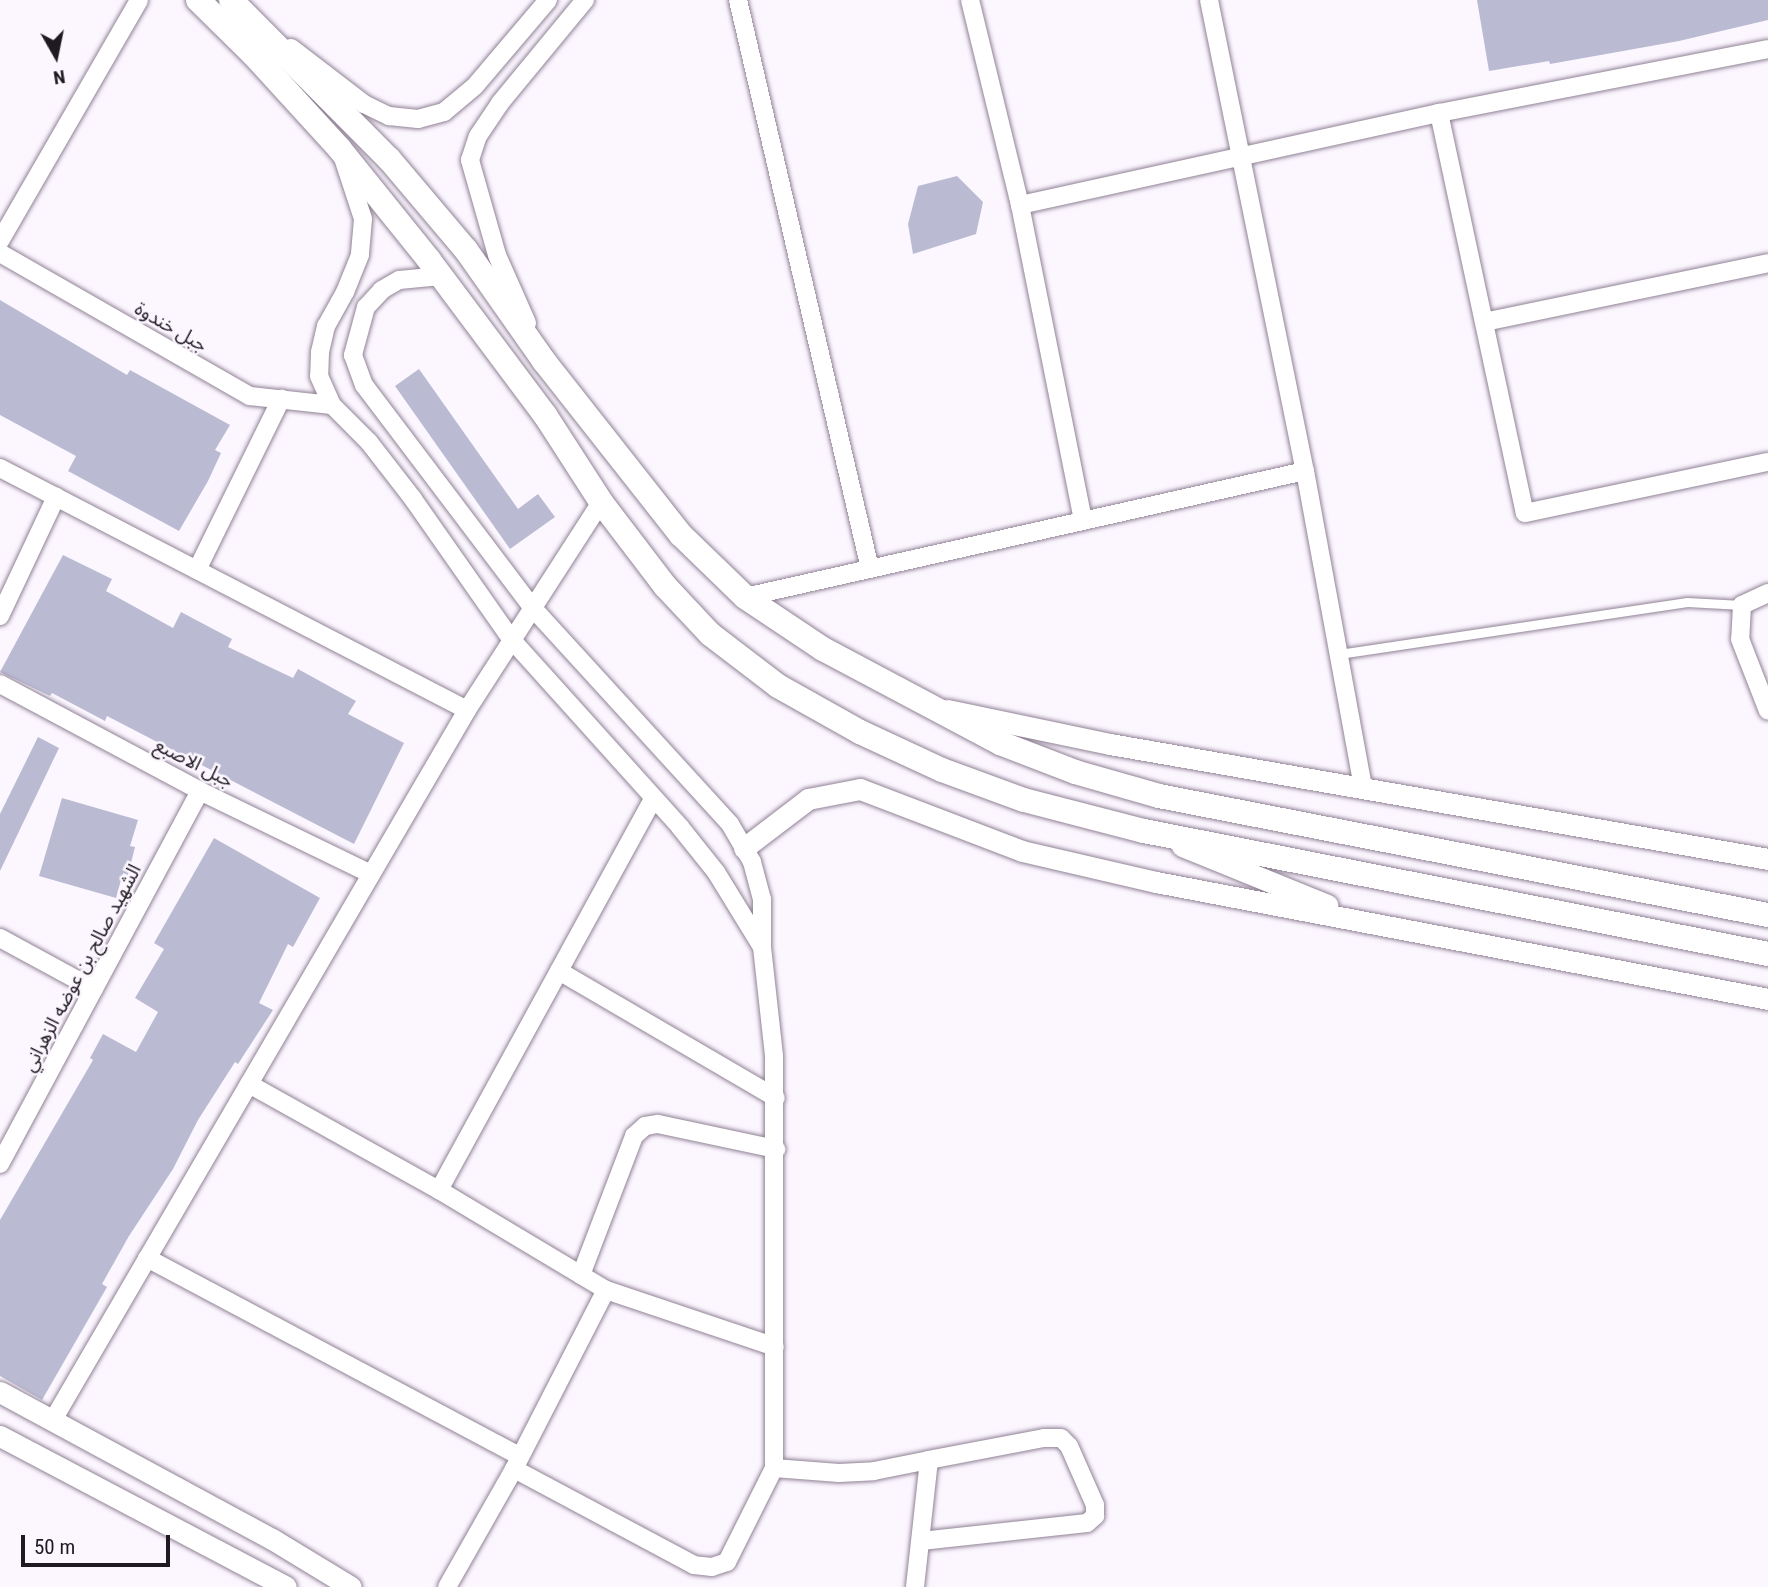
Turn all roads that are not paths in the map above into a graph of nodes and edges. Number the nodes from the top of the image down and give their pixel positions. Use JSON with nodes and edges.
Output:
{"nodes":[{"id":1,"x":139,"y":0,"type":"edge"},
{"id":2,"x":198,"y":0,"type":"edge"},
{"id":3,"x":548,"y":0,"type":"edge"},
{"id":4,"x":585,"y":0,"type":"edge"},
{"id":5,"x":738,"y":0,"type":"edge"},
{"id":6,"x":970,"y":0,"type":"edge"},
{"id":7,"x":1209,"y":0,"type":"edge"},
{"id":8,"x":232,"y":1,"type":"edge"},
{"id":9,"x":1768,"y":49,"type":"edge"},
{"id":10,"x":1439,"y":113,"type":"junction"},
{"id":11,"x":339,"y":148,"type":"junction"},
{"id":12,"x":1241,"y":156,"type":"junction"},
{"id":13,"x":1020,"y":205,"type":"junction"},
{"id":14,"x":0,"y":241,"type":"edge"},
{"id":15,"x":0,"y":253,"type":"edge"},
{"id":16,"x":1768,"y":263,"type":"edge"},
{"id":17,"x":441,"y":276,"type":"junction"},
{"id":18,"x":1484,"y":322,"type":"junction"},
{"id":19,"x":544,"y":361,"type":"junction"},
{"id":20,"x":281,"y":399,"type":"junction"},
{"id":21,"x":332,"y":405,"type":"junction"},
{"id":22,"x":1768,"y":462,"type":"edge"},
{"id":23,"x":0,"y":468,"type":"edge"},
{"id":24,"x":1305,"y":471,"type":"junction"},
{"id":25,"x":56,"y":497,"type":"junction"},
{"id":26,"x":601,"y":502,"type":"junction"},
{"id":27,"x":1083,"y":521,"type":"junction"},
{"id":28,"x":870,"y":569,"type":"junction"},
{"id":29,"x":197,"y":570,"type":"junction"},
{"id":30,"x":1768,"y":593,"type":"edge"},
{"id":31,"x":745,"y":597,"type":"junction"},
{"id":32,"x":1742,"y":605,"type":"junction"},
{"id":33,"x":531,"y":606,"type":"junction"},
{"id":34,"x":0,"y":616,"type":"edge"},
{"id":35,"x":511,"y":639,"type":"junction"},
{"id":36,"x":1339,"y":654,"type":"junction"},
{"id":37,"x":0,"y":684,"type":"edge"},
{"id":38,"x":923,"y":705,"type":"junction"},
{"id":39,"x":467,"y":710,"type":"junction"},
{"id":40,"x":1768,"y":711,"type":"edge"},
{"id":41,"x":1363,"y":788,"type":"junction"},
{"id":42,"x":200,"y":791,"type":"junction"},
{"id":43,"x":654,"y":798,"type":"junction"},
{"id":44,"x":1144,"y":831,"type":"junction"},
{"id":45,"x":744,"y":848,"type":"junction"},
{"id":46,"x":1768,"y":859,"type":"edge"},
{"id":47,"x":371,"y":874,"type":"junction"},
{"id":48,"x":1768,"y":915,"type":"edge"},
{"id":49,"x":1371,"y":922,"type":"junction"},
{"id":50,"x":0,"y":938,"type":"edge"},
{"id":51,"x":762,"y":947,"type":"junction"},
{"id":52,"x":1768,"y":954,"type":"edge"},
{"id":53,"x":559,"y":971,"type":"junction"},
{"id":54,"x":94,"y":989,"type":"junction"},
{"id":55,"x":1768,"y":999,"type":"edge"},
{"id":56,"x":249,"y":1084,"type":"junction"},
{"id":57,"x":776,"y":1098,"type":"junction"},
{"id":58,"x":776,"y":1149,"type":"junction"},
{"id":59,"x":1,"y":1161,"type":"edge"},
{"id":60,"x":439,"y":1190,"type":"junction"},
{"id":61,"x":147,"y":1258,"type":"junction"},
{"id":62,"x":581,"y":1275,"type":"junction"},
{"id":63,"x":606,"y":1290,"type":"junction"},
{"id":64,"x":775,"y":1347,"type":"junction"},
{"id":65,"x":0,"y":1392,"type":"edge"},
{"id":66,"x":53,"y":1420,"type":"junction"},
{"id":67,"x":0,"y":1436,"type":"edge"},
{"id":68,"x":929,"y":1460,"type":"junction"},
{"id":69,"x":517,"y":1463,"type":"junction"},
{"id":70,"x":774,"y":1468,"type":"junction"},
{"id":71,"x":921,"y":1541,"type":"junction"},
{"id":72,"x":286,"y":1587,"type":"edge"},
{"id":73,"x":351,"y":1587,"type":"edge"},
{"id":74,"x":447,"y":1587,"type":"edge"},
{"id":75,"x":915,"y":1587,"type":"edge"}],
"edges":[{"from":1,"to":14,"type":"street"},
{"from":2,"to":11,"type":"main road"},
{"from":3,"to":8,"type":"street"},
{"from":4,"to":19,"type":"street"},
{"from":5,"to":28,"type":"street"},
{"from":6,"to":13,"type":"street"},
{"from":7,"to":12,"type":"street"},
{"from":8,"to":19,"type":"main road"},
{"from":9,"to":10,"type":"street"},
{"from":10,"to":12,"type":"street"},
{"from":10,"to":18,"type":"street"},
{"from":11,"to":17,"type":"main road"},
{"from":11,"to":21,"type":"street"},
{"from":12,"to":13,"type":"street"},
{"from":12,"to":24,"type":"street"},
{"from":13,"to":27,"type":"street"},
{"from":15,"to":20,"type":"street","name":"جبل خندوة"},
{"from":16,"to":18,"type":"street"},
{"from":17,"to":26,"type":"main road"},
{"from":17,"to":33,"type":"street"},
{"from":18,"to":22,"type":"street"},
{"from":19,"to":31,"type":"main road"},
{"from":20,"to":21,"type":"street","name":"جبل خندوة"},
{"from":20,"to":29,"type":"street"},
{"from":21,"to":35,"type":"street"},
{"from":23,"to":25,"type":"street"},
{"from":24,"to":27,"type":"street"},
{"from":24,"to":36,"type":"street"},
{"from":25,"to":29,"type":"street"},
{"from":25,"to":34,"type":"street"},
{"from":26,"to":33,"type":"street"},
{"from":26,"to":44,"type":"main road"},
{"from":27,"to":28,"type":"street"},
{"from":28,"to":31,"type":"street"},
{"from":29,"to":39,"type":"street"},
{"from":30,"to":32,"type":"street"},
{"from":31,"to":38,"type":"main road"},
{"from":32,"to":36,"type":"lane"},
{"from":32,"to":40,"type":"street"},
{"from":33,"to":35,"type":"street"},
{"from":33,"to":45,"type":"street"},
{"from":35,"to":39,"type":"street"},
{"from":35,"to":43,"type":"street"},
{"from":36,"to":41,"type":"street"},
{"from":37,"to":42,"type":"street","name":"جبل الاصبع"},
{"from":38,"to":41,"type":"street"},
{"from":38,"to":48,"type":"main road"},
{"from":39,"to":47,"type":"street"},
{"from":41,"to":46,"type":"street"},
{"from":42,"to":47,"type":"street","name":"جبل الاصبع"},
{"from":42,"to":54,"type":"street","name":"الشهيد صالح بن عوضه الزهراني"},
{"from":43,"to":51,"type":"street"},
{"from":43,"to":53,"type":"street"},
{"from":44,"to":49,"type":"street"},
{"from":44,"to":52,"type":"main road"},
{"from":45,"to":49,"type":"street"},
{"from":45,"to":51,"type":"street"},
{"from":47,"to":56,"type":"street"},
{"from":49,"to":55,"type":"street"},
{"from":50,"to":54,"type":"street"},
{"from":51,"to":57,"type":"street"},
{"from":53,"to":57,"type":"street"},
{"from":53,"to":60,"type":"street"},
{"from":54,"to":59,"type":"street","name":"الشهيد صالح بن عوضه الزهراني"},
{"from":56,"to":60,"type":"street"},
{"from":56,"to":61,"type":"street"},
{"from":57,"to":58,"type":"street"},
{"from":58,"to":62,"type":"street"},
{"from":58,"to":64,"type":"street"},
{"from":60,"to":62,"type":"street"},
{"from":61,"to":66,"type":"street"},
{"from":61,"to":69,"type":"street"},
{"from":62,"to":63,"type":"street"},
{"from":63,"to":64,"type":"street"},
{"from":63,"to":69,"type":"street"},
{"from":64,"to":70,"type":"street"},
{"from":65,"to":66,"type":"street"},
{"from":66,"to":73,"type":"street"},
{"from":67,"to":72,"type":"street"},
{"from":68,"to":70,"type":"street"},
{"from":68,"to":71,"type":"street"},
{"from":68,"to":71,"type":"street"},
{"from":69,"to":70,"type":"street"},
{"from":69,"to":74,"type":"street"},
{"from":71,"to":75,"type":"street"}]}
